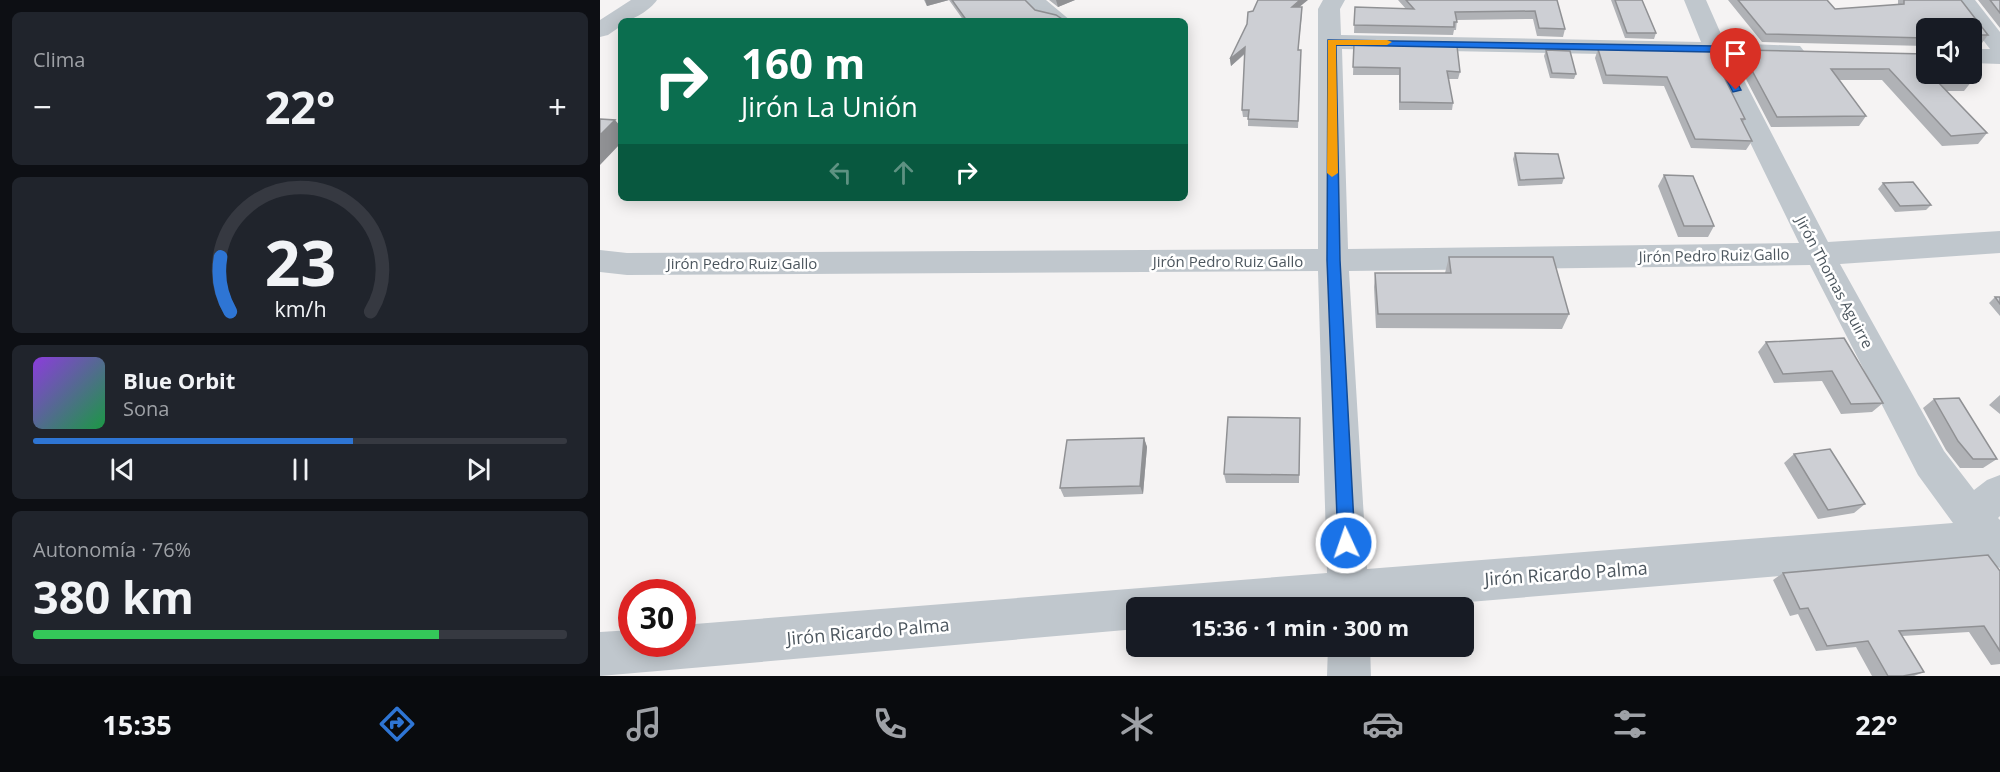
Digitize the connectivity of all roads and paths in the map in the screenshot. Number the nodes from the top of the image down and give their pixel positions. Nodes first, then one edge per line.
1 (646, 0) edge
2 (1034, 0) edge
3 (1334, 0) edge
4 (1695, 0) edge
5 (1963, 0) edge
6 (618, 18) edge
7 (618, 18) edge
8 (1055, 18) edge
9 (600, 30) edge
10 (1331, 42) junction
11 (2000, 47) edge
12 (1716, 49) junction
13 (1809, 51) edge
14 (1982, 56) edge
15 (2000, 57) edge
16 (2000, 242) edge
17 (1819, 254) junction
18 (1333, 260) junction
19 (600, 261) edge
20 (2000, 492) edge
21 (1987, 535) edge
22 (1349, 597) edge
23 (1369, 597) edge
24 (1126, 609) edge
25 (600, 654) edge
26 (1349, 657) edge
27 (1349, 676) edge

1 - 6 street
2 - 8 street
3 - 10 street
4 - 12 street, Jirón Thomas Aguirre
5 - 11 street
7 - 9 street
10 - 12 street
10 - 18 street
12 - 13 street
12 - 17 street, Jirón Thomas Aguirre
14 - 15 street
16 - 17 street, Jirón Pedro Ruiz Gallo
17 - 18 street, Jirón Pedro Ruiz Gallo
17 - 21 street, Jirón Thomas Aguirre
18 - 19 street, Jirón Pedro Ruiz Gallo
18 - 22 street
20 - 21 street
21 - 23 street, Jirón Ricardo Palma
24 - 25 street, Jirón Ricardo Palma
26 - 27 street

